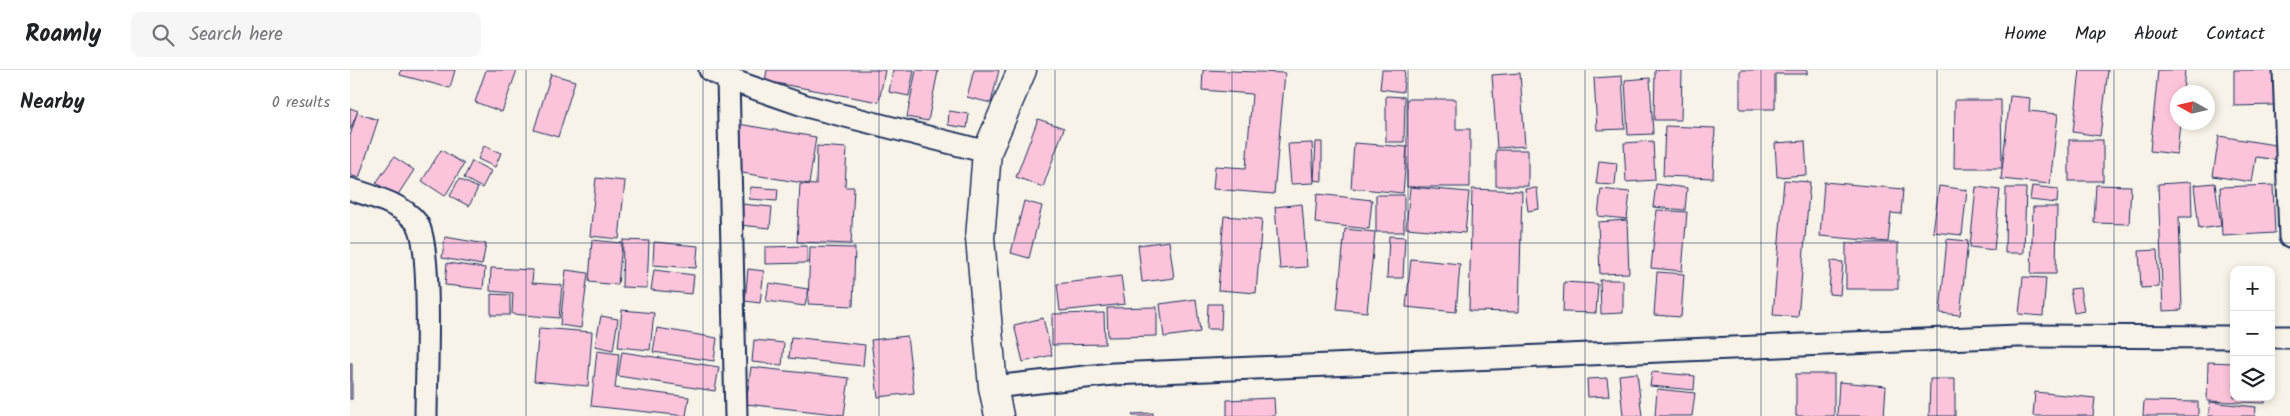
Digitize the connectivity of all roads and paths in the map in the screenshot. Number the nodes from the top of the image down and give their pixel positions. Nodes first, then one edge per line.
1 (1022, 70) edge
2 (2284, 70) edge
3 (719, 75) edge
4 (987, 152) junction
5 (350, 189) edge
6 (2290, 237) edge
7 (2230, 337) edge
8 (2275, 337) edge
9 (2290, 337) edge
10 (994, 386) junction
11 (426, 416) edge
12 (736, 416) edge
13 (999, 416) edge

1 - 4 street
2 - 6 street
3 - 4 street
3 - 12 street
4 - 10 street
5 - 11 street
7 - 10 street
8 - 9 street
10 - 13 street

